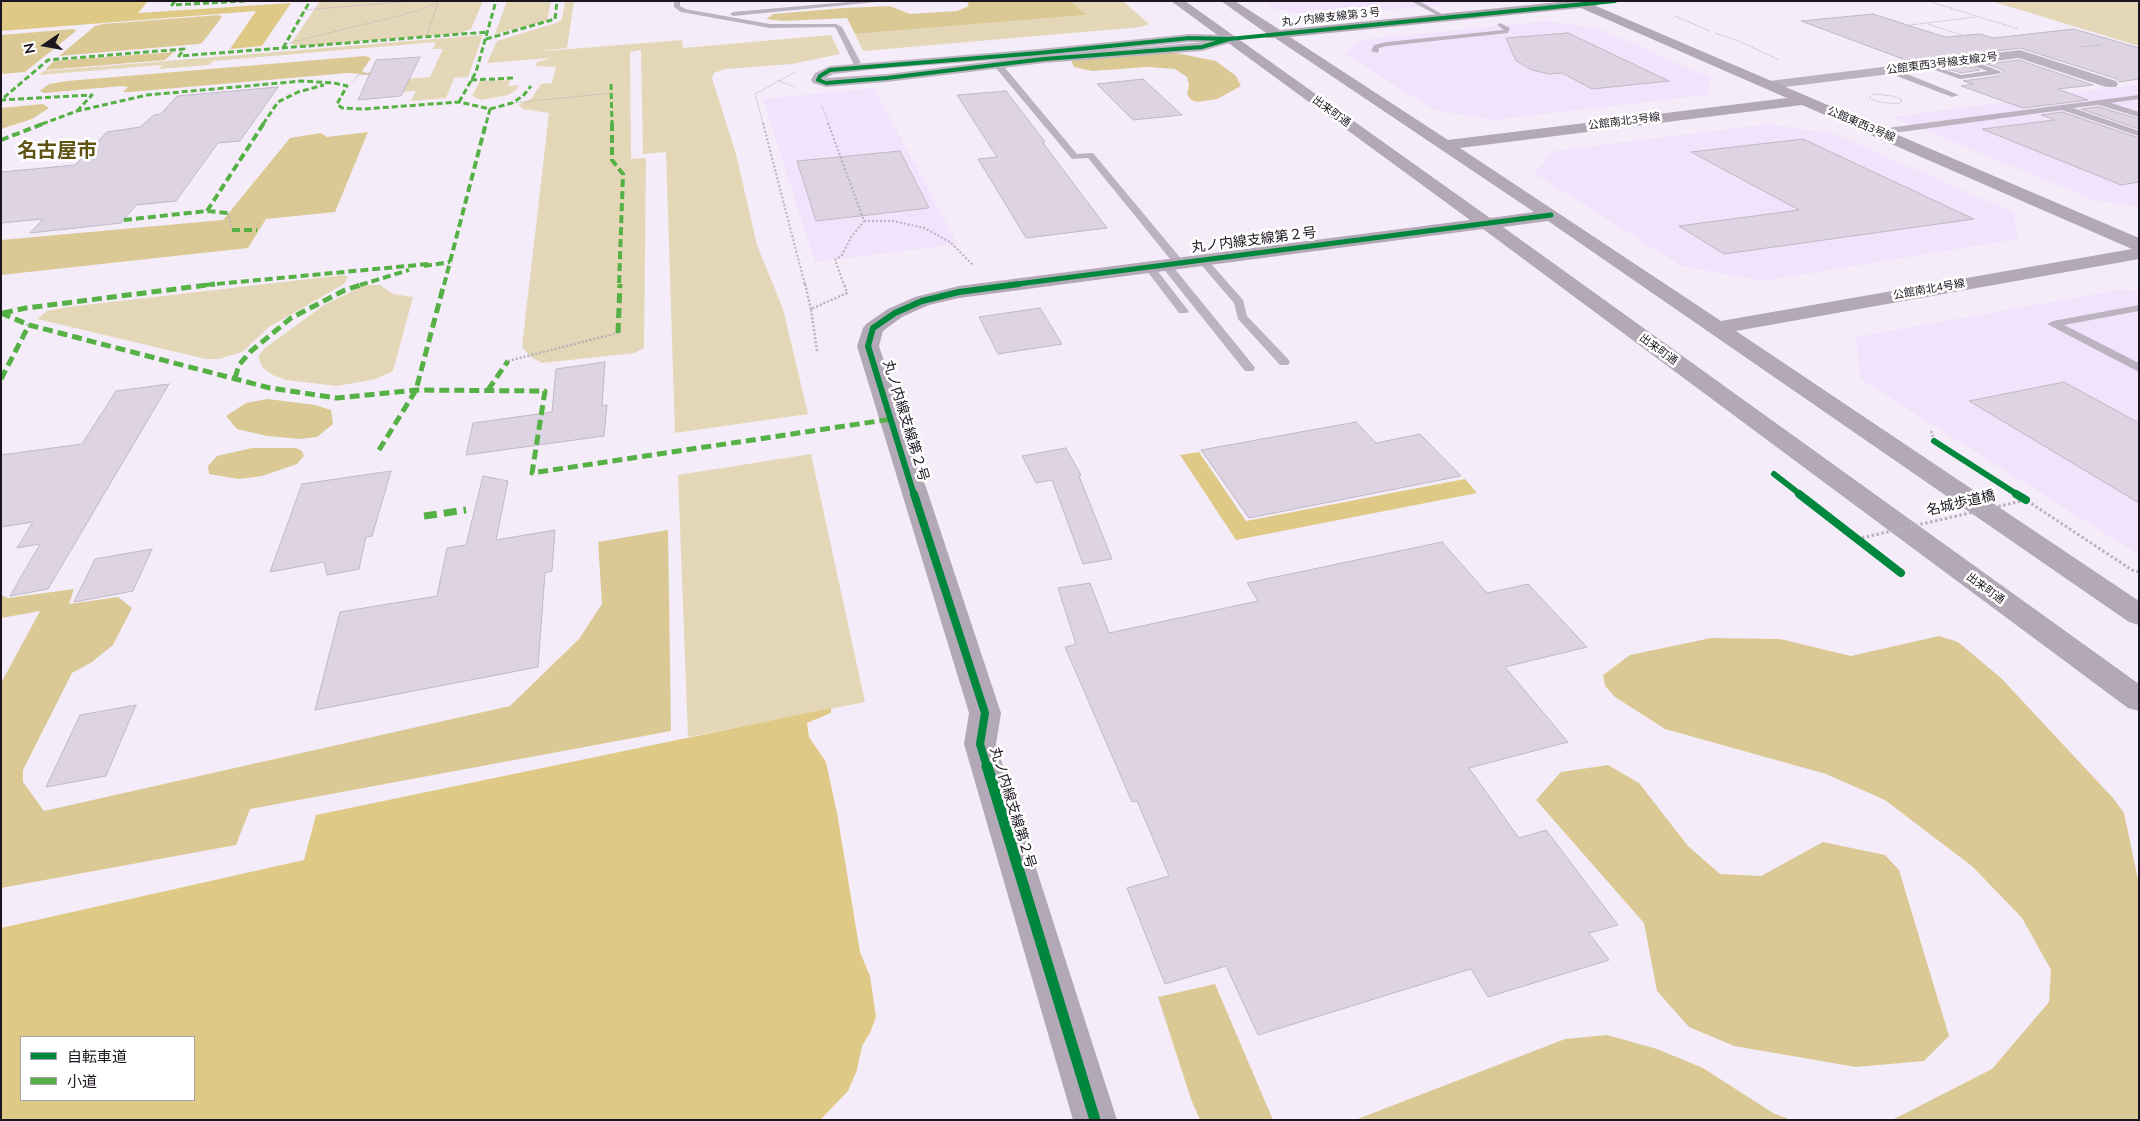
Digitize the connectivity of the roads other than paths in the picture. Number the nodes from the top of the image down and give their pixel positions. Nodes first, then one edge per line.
1 (677, 1) edge
2 (884, 1) edge
3 (1177, 1) edge
4 (1227, 1) edge
5 (1414, 1) edge
6 (1615, 1) edge
7 (1579, 3) edge
8 (712, 16) junction
9 (1446, 18) junction
10 (1500, 25) dead end
11 (1469, 29) dead end
12 (1276, 34) junction
13 (1480, 34) junction
14 (1229, 39) junction
15 (1375, 51) dead end
16 (1965, 61) junction
17 (857, 63) dead end
18 (878, 65) junction
19 (998, 65) junction
20 (1928, 66) junction
21 (1888, 70) junction
22 (887, 78) junction
23 (2111, 84) dead end
24 (1769, 85) junction
25 (1956, 95) dead end
26 (2139, 97) edge
27 (1805, 100) junction
28 (2100, 102) junction
29 (2062, 107) junction
30 (2139, 115) edge
31 (1879, 132) junction
32 (2139, 134) edge
33 (1444, 144) junction
34 (1551, 215) junction
35 (1486, 223) junction
36 (2139, 245) edge
37 (2139, 252) edge
38 (1174, 264) junction
39 (2139, 308) edge
40 (1183, 311) dead end
41 (1718, 328) junction
42 (1284, 362) dead end
43 (1249, 368) dead end
44 (2139, 368) edge
45 (2139, 614) edge
46 (2139, 700) edge
47 (1095, 1120) edge

1 - 8 lane
2 - 8 lane
3 - 14 street, 出来町通
4 - 12 street
5 - 9 lane
6 - 7 street, 丸ノ内線支線第３号
7 - 9 street, 丸ノ内線支線第３号
7 - 24 street, 公館東西3号線
8 - 17 lane
9 - 12 street, 丸ノ内線支線第３号
10 - 13 lane
11 - 13 lane
12 - 14 street, 丸ノ内線支線第３号
12 - 33 street
13 - 15 lane
14 - 18 street
14 - 19 street
14 - 35 street, 出来町通
16 - 20 street, 公館東西3号線支線2号
16 - 20 lane
16 - 23 street, 公館東西3号線支線2号
18 - 22 street
18 - 22 street
19 - 22 street
19 - 38 lane
20 - 21 street, 公館東西3号線支線2号
21 - 24 street, 公館東西3号線支線2号
21 - 25 lane
24 - 27 street, 公館東西3号線
26 - 28 lane
27 - 31 street, 公館東西3号線
27 - 33 street, 公館南北3号線
28 - 29 lane
28 - 30 lane
29 - 31 lane
29 - 32 lane
31 - 36 street, 公館東西3号線
33 - 34 street
34 - 35 street, 丸ノ内線支線第２号
34 - 41 street
35 - 38 street, 丸ノ内線支線第２号
35 - 46 street, 出来町通
37 - 41 street, 公館南北4号線
38 - 40 lane
38 - 42 lane
38 - 43 lane
38 - 47 street, 丸ノ内線支線第２号
39 - 44 lane
41 - 45 street

